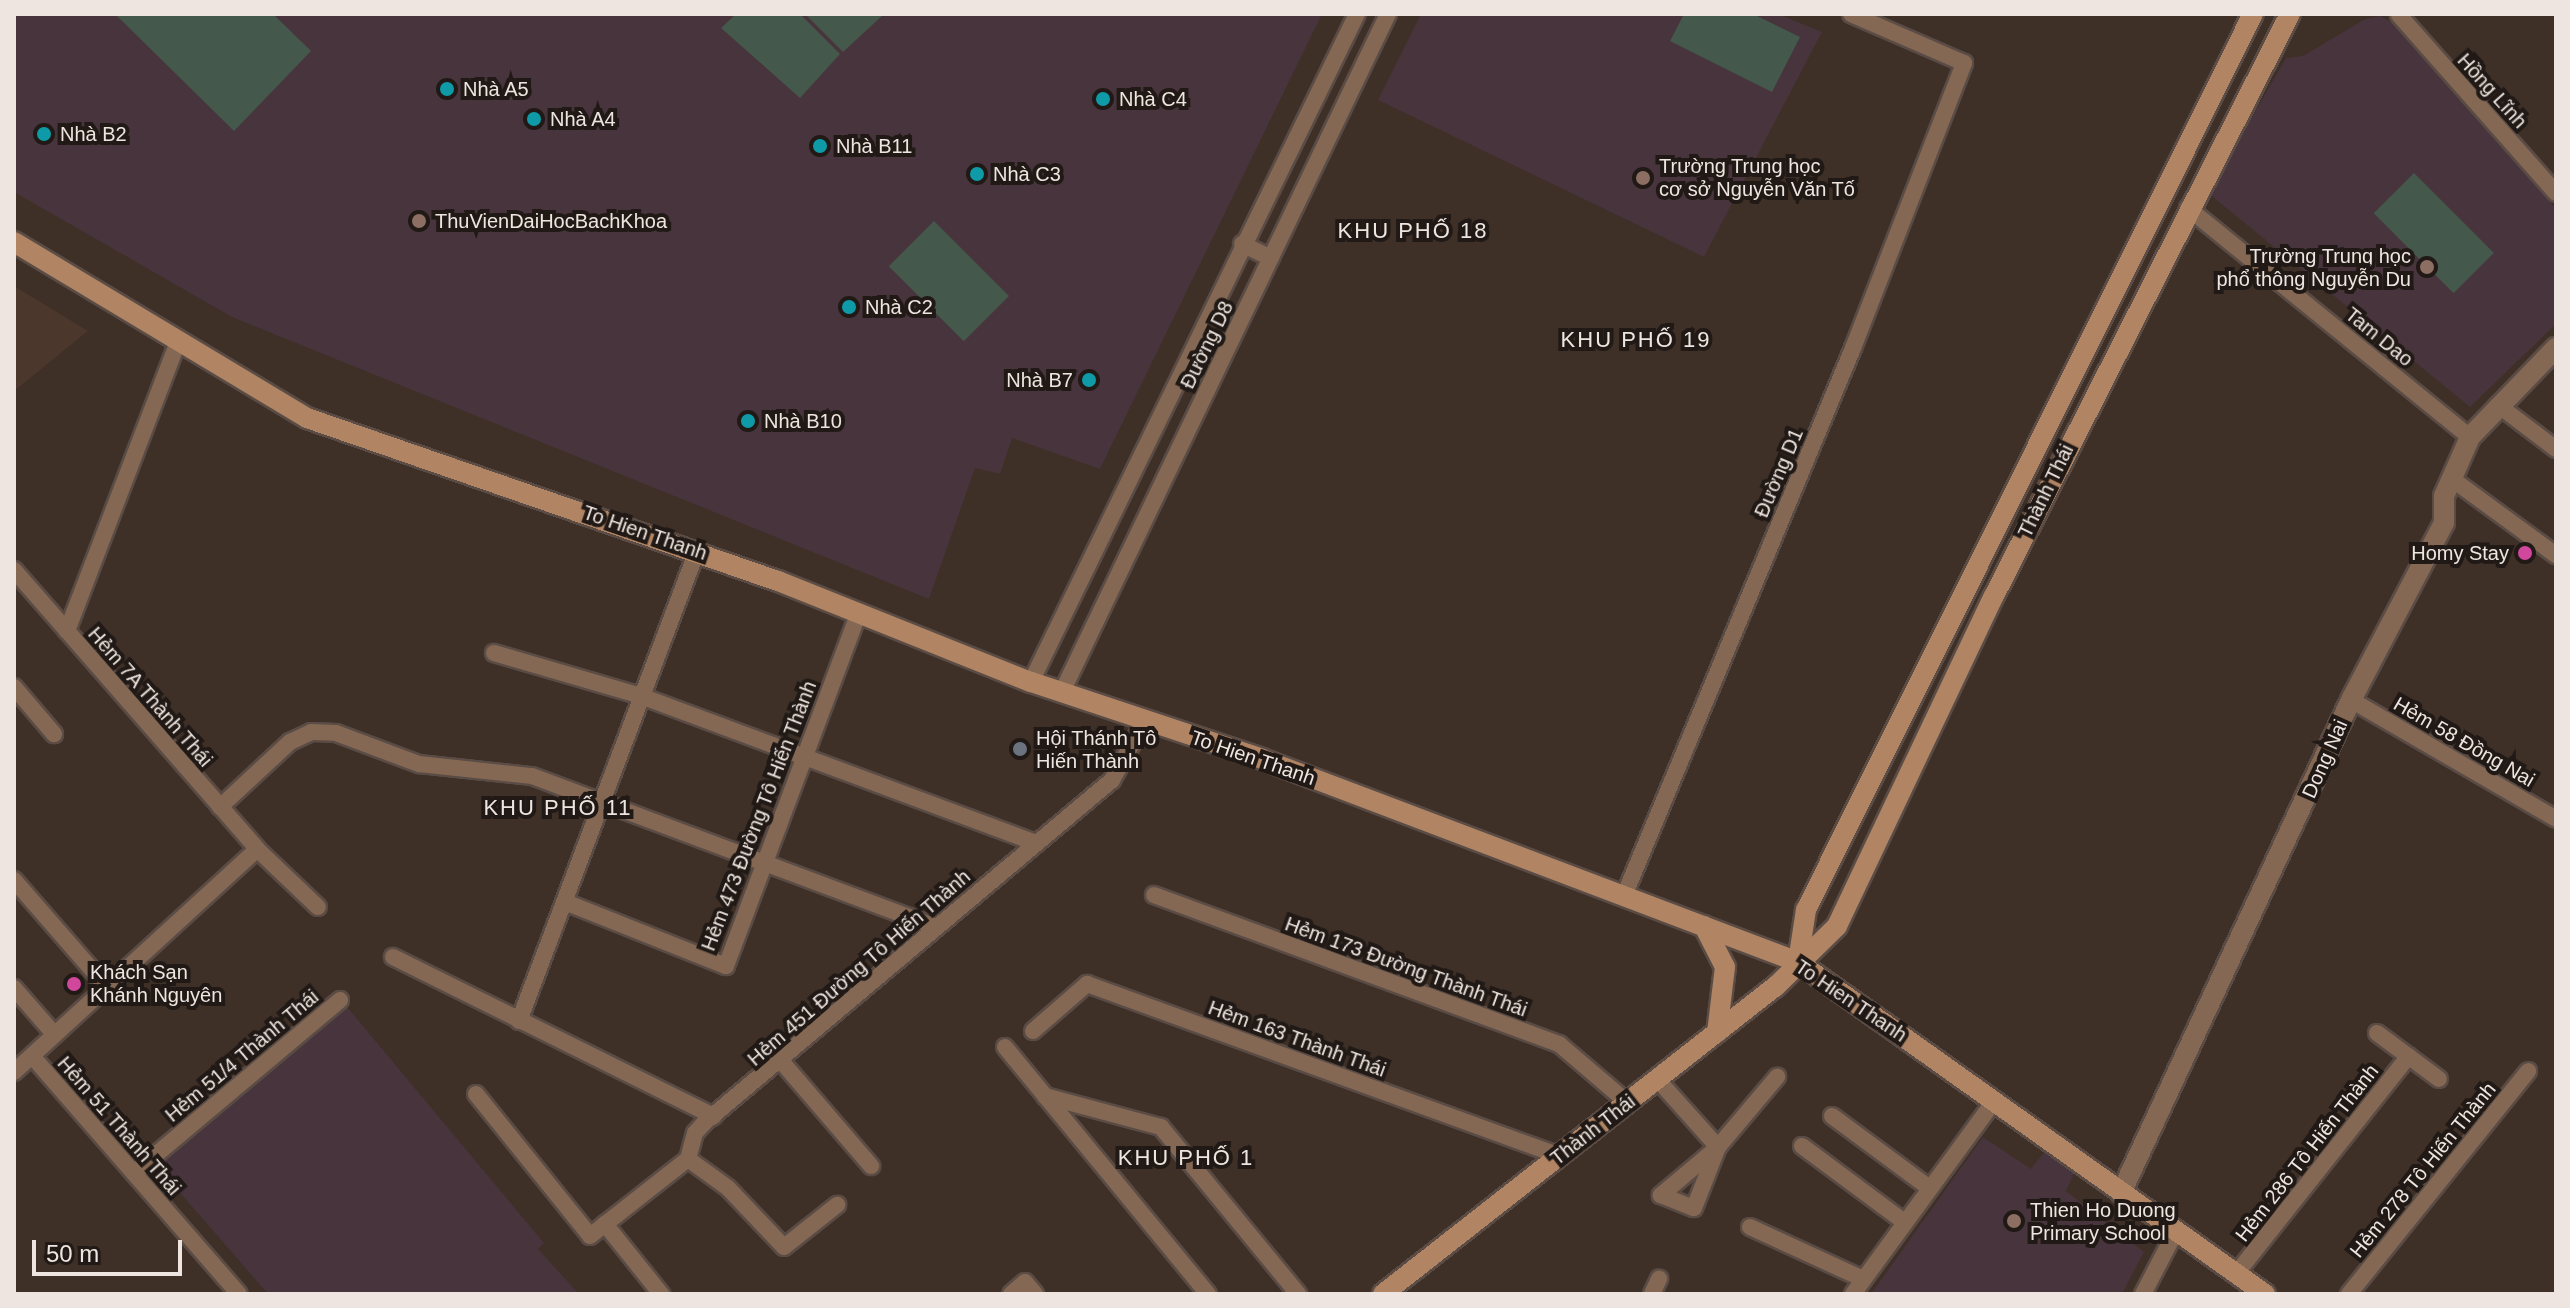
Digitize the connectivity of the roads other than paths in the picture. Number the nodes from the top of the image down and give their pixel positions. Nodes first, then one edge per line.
1 (1357, 14) edge
2 (1388, 14) edge
3 (1851, 14) edge
4 (2253, 14) edge
5 (2290, 14) edge
6 (2399, 15) edge
7 (2161, 192) junction
8 (2556, 193) edge
9 (2188, 208) junction
10 (14, 242) edge
11 (1242, 244) junction
12 (1271, 258) junction
13 (178, 342) junction
14 (2556, 348) edge
15 (2498, 405) junction
16 (2470, 437) junction
17 (2556, 449) edge
18 (2452, 479) junction
19 (697, 551) junction
20 (2556, 555) edge
21 (14, 570) edge
22 (1967, 583) junction
23 (1994, 596) junction
24 (859, 613) junction
25 (67, 631) junction
26 (494, 653) dead end
27 (1031, 682) junction
28 (14, 687) edge
29 (1062, 692) junction
30 (641, 696) junction
31 (2351, 700) junction
32 (1145, 721) junction
33 (54, 734) dead end
34 (803, 754) junction
35 (602, 802) junction
36 (220, 807) junction
37 (2556, 819) edge
38 (1037, 843) junction
39 (257, 849) junction
40 (764, 863) junction
41 (14, 880) edge
42 (1154, 895) dead end
43 (1624, 896) junction
44 (565, 902) junction
45 (318, 907) dead end
46 (1704, 926) junction
47 (936, 927) junction
48 (393, 957) dead end
49 (1798, 962) junction
50 (107, 987) junction
51 (14, 988) edge
52 (340, 1000) dead end
53 (519, 1021) junction
54 (1033, 1031) dead end
55 (1717, 1033) junction
56 (2377, 1033) dead end
57 (55, 1035) junction
58 (1005, 1047) dead end
59 (32, 1056) junction
60 (2409, 1056) junction
61 (782, 1062) junction
62 (2528, 1071) dead end
63 (14, 1072) edge
64 (1777, 1077) dead end
65 (2439, 1079) dead end
66 (1658, 1080) junction
67 (476, 1094) dead end
68 (1045, 1096) junction
69 (1994, 1101) junction
70 (1628, 1103) junction
71 (714, 1116) junction
72 (1832, 1116) dead end
73 (1802, 1146) dead end
74 (1560, 1156) junction
75 (688, 1159) junction
76 (871, 1166) dead end
77 (134, 1173) junction
78 (1928, 1187) junction
79 (2121, 1193) junction
80 (837, 1205) dead end
81 (1903, 1221) junction
82 (605, 1224) junction
83 (1750, 1227) dead end
84 (2176, 1231) junction
85 (2236, 1274) junction
86 (1861, 1278) junction
87 (239, 1294) edge
88 (661, 1294) edge
89 (1011, 1294) edge
90 (1035, 1294) edge
91 (1208, 1294) edge
92 (1298, 1294) edge
93 (1383, 1294) edge
94 (1853, 1294) edge
95 (2143, 1294) edge
96 (2265, 1294) edge
97 (2349, 1294) edge

1 - 11 street, Đường D8
2 - 12 street, Đường D8
3 - 43 street, Đường D1
4 - 7 main road, Thành Thái
5 - 9 main road, Thành Thái
6 - 8 street, Hồng Lĩnh
7 - 9 main road
7 - 22 main road, Thành Thái
9 - 16 street, Tam Dao
9 - 23 main road, Thành Thái
10 - 13 main road, To Hien Thanh
11 - 12 street
11 - 27 street, Đường D8
12 - 29 street, Đường D8
13 - 19 main road, To Hien Thanh
13 - 25 street
14 - 15 street, Dong Nai
15 - 16 street, Dong Nai
15 - 17 street
16 - 18 street, Dong Nai
18 - 20 street
18 - 31 street, Dong Nai
19 - 24 main road, To Hien Thanh
19 - 30 street
21 - 25 street, Hẻm 7A Thành Thái
22 - 23 main road
22 - 49 main road, Thành Thái
23 - 49 main road, Thành Thái
24 - 27 main road, To Hien Thanh
24 - 34 street, Hẻm 473 Đường Tô Hiến Thành
25 - 36 street, Hẻm 7A Thành Thái
26 - 30 street
27 - 29 main road, To Hien Thanh
28 - 33 street
29 - 32 main road, To Hien Thanh
30 - 34 street
30 - 35 street
31 - 37 street, Hẻm 58 Đồng Nai
31 - 79 street, Dong Nai
32 - 38 street, Hẻm 451 Đường Tô Hiến Thành
32 - 43 main road, To Hien Thanh
34 - 38 street
34 - 40 street, Hẻm 473 Đường Tô Hiến Thành
35 - 36 street
35 - 40 street
35 - 44 street
36 - 39 street, Hẻm 7A Thành Thái
38 - 47 street, Hẻm 451 Đường Tô Hiến Thành
39 - 45 street, Hẻm 7A Thành Thái
39 - 50 street
40 - 44 street, Hẻm 473 Đường Tô Hiến Thành
40 - 47 street
41 - 50 street
42 - 70 street, Hẻm 173 Đường Thành Thái
43 - 46 main road, To Hien Thanh
44 - 53 street
46 - 49 main road, To Hien Thanh
46 - 55 main road
47 - 61 street, Hẻm 451 Đường Tô Hiến Thành
48 - 53 street
49 - 55 main road, Thành Thái
49 - 69 main road, To Hien Thanh
50 - 57 street
51 - 57 street
52 - 77 street, Hẻm 51/4 Thành Thái
53 - 71 street
54 - 74 street, Hẻm 163 Thành Thái
55 - 66 main road, Thành Thái
56 - 60 street, Hẻm 286 Tô Hiến Thành
57 - 59 street
58 - 68 street
59 - 63 street
59 - 77 street, Hẻm 51 Thành Thái
60 - 65 street, Hẻm 286 Tô Hiến Thành
60 - 85 street, Hẻm 286 Tô Hiến Thành
61 - 71 street, Hẻm 451 Đường Tô Hiến Thành
61 - 76 street
62 - 97 street, Hẻm 278 Tô Hiến Thành
64 - 66 street
66 - 70 main road, Thành Thái
67 - 82 street, Hẻm 451 Đường Tô Hiến Thành
68 - 91 street
68 - 92 street
69 - 78 street
69 - 79 main road, To Hien Thanh
70 - 74 main road, Thành Thái
71 - 75 street, Hẻm 451 Đường Tô Hiến Thành
72 - 78 street
73 - 81 street
74 - 93 main road, Thành Thái
75 - 80 street
75 - 82 street, Hẻm 451 Đường Tô Hiến Thành
77 - 87 street, Hẻm 51 Thành Thái
78 - 81 street
79 - 84 main road, To Hien Thanh
81 - 86 street
82 - 88 street
83 - 86 street
84 - 85 main road, To Hien Thanh
84 - 95 street
85 - 96 main road, To Hien Thanh
86 - 94 street
89 - 90 street

